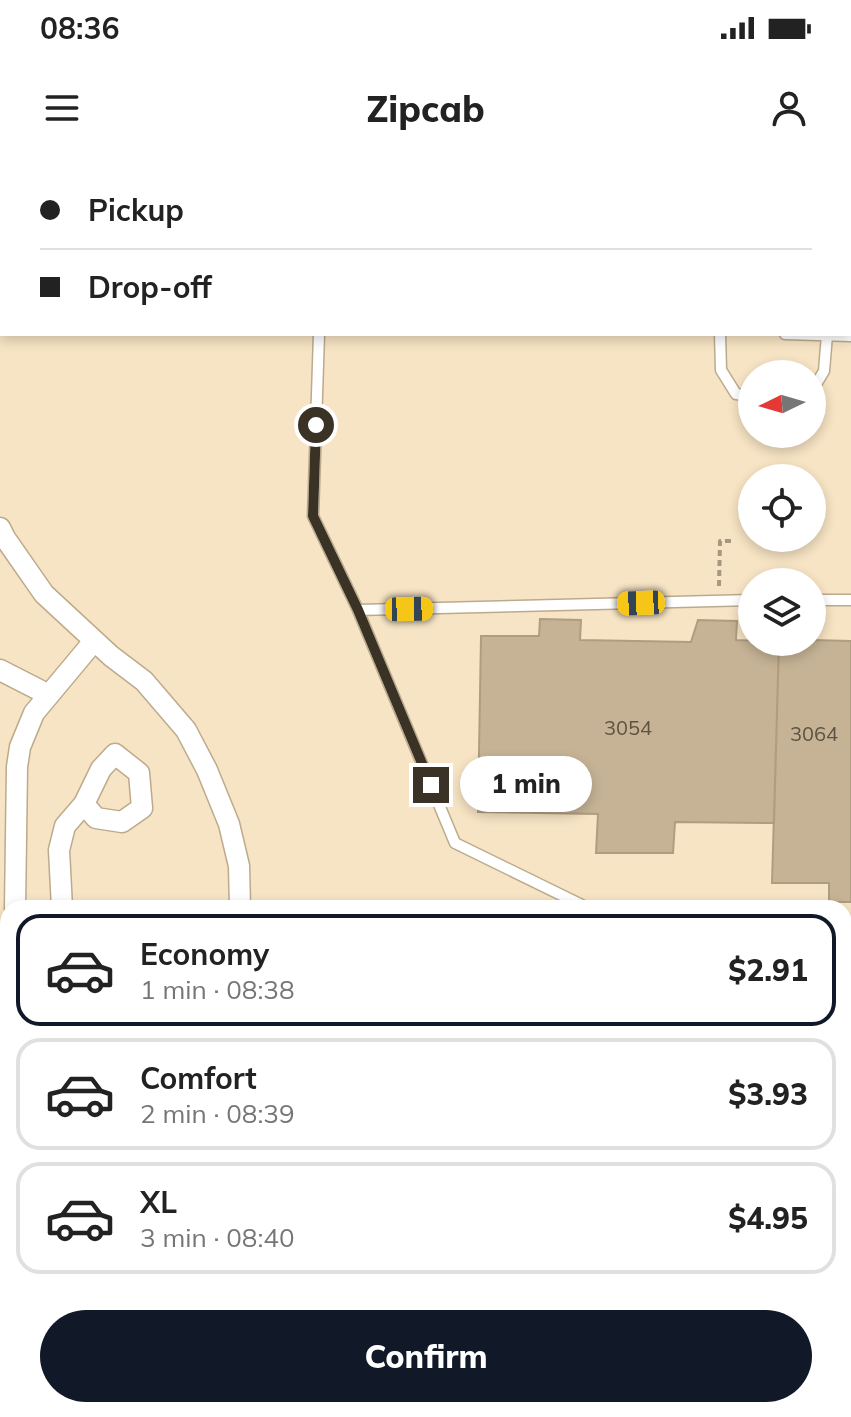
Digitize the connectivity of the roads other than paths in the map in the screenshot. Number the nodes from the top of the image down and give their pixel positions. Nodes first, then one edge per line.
1 (319, 336) edge
2 (720, 336) edge
3 (827, 336) edge
4 (825, 360) edge
5 (738, 394) edge
6 (0, 528) edge
7 (738, 600) edge
8 (826, 600) edge
9 (851, 600) edge
10 (358, 610) junction
11 (94, 641) junction
12 (0, 670) edge
13 (49, 695) junction
14 (9, 766) edge
15 (84, 804) dead end
16 (15, 900) edge
17 (62, 900) edge
18 (240, 900) edge
19 (572, 900) edge

1 - 10 lane
2 - 5 lane
3 - 4 lane
6 - 11 street
7 - 10 lane
8 - 9 lane
10 - 19 lane
11 - 13 street
11 - 18 street
12 - 13 street
13 - 14 street
14 - 16 street
15 - 17 street

